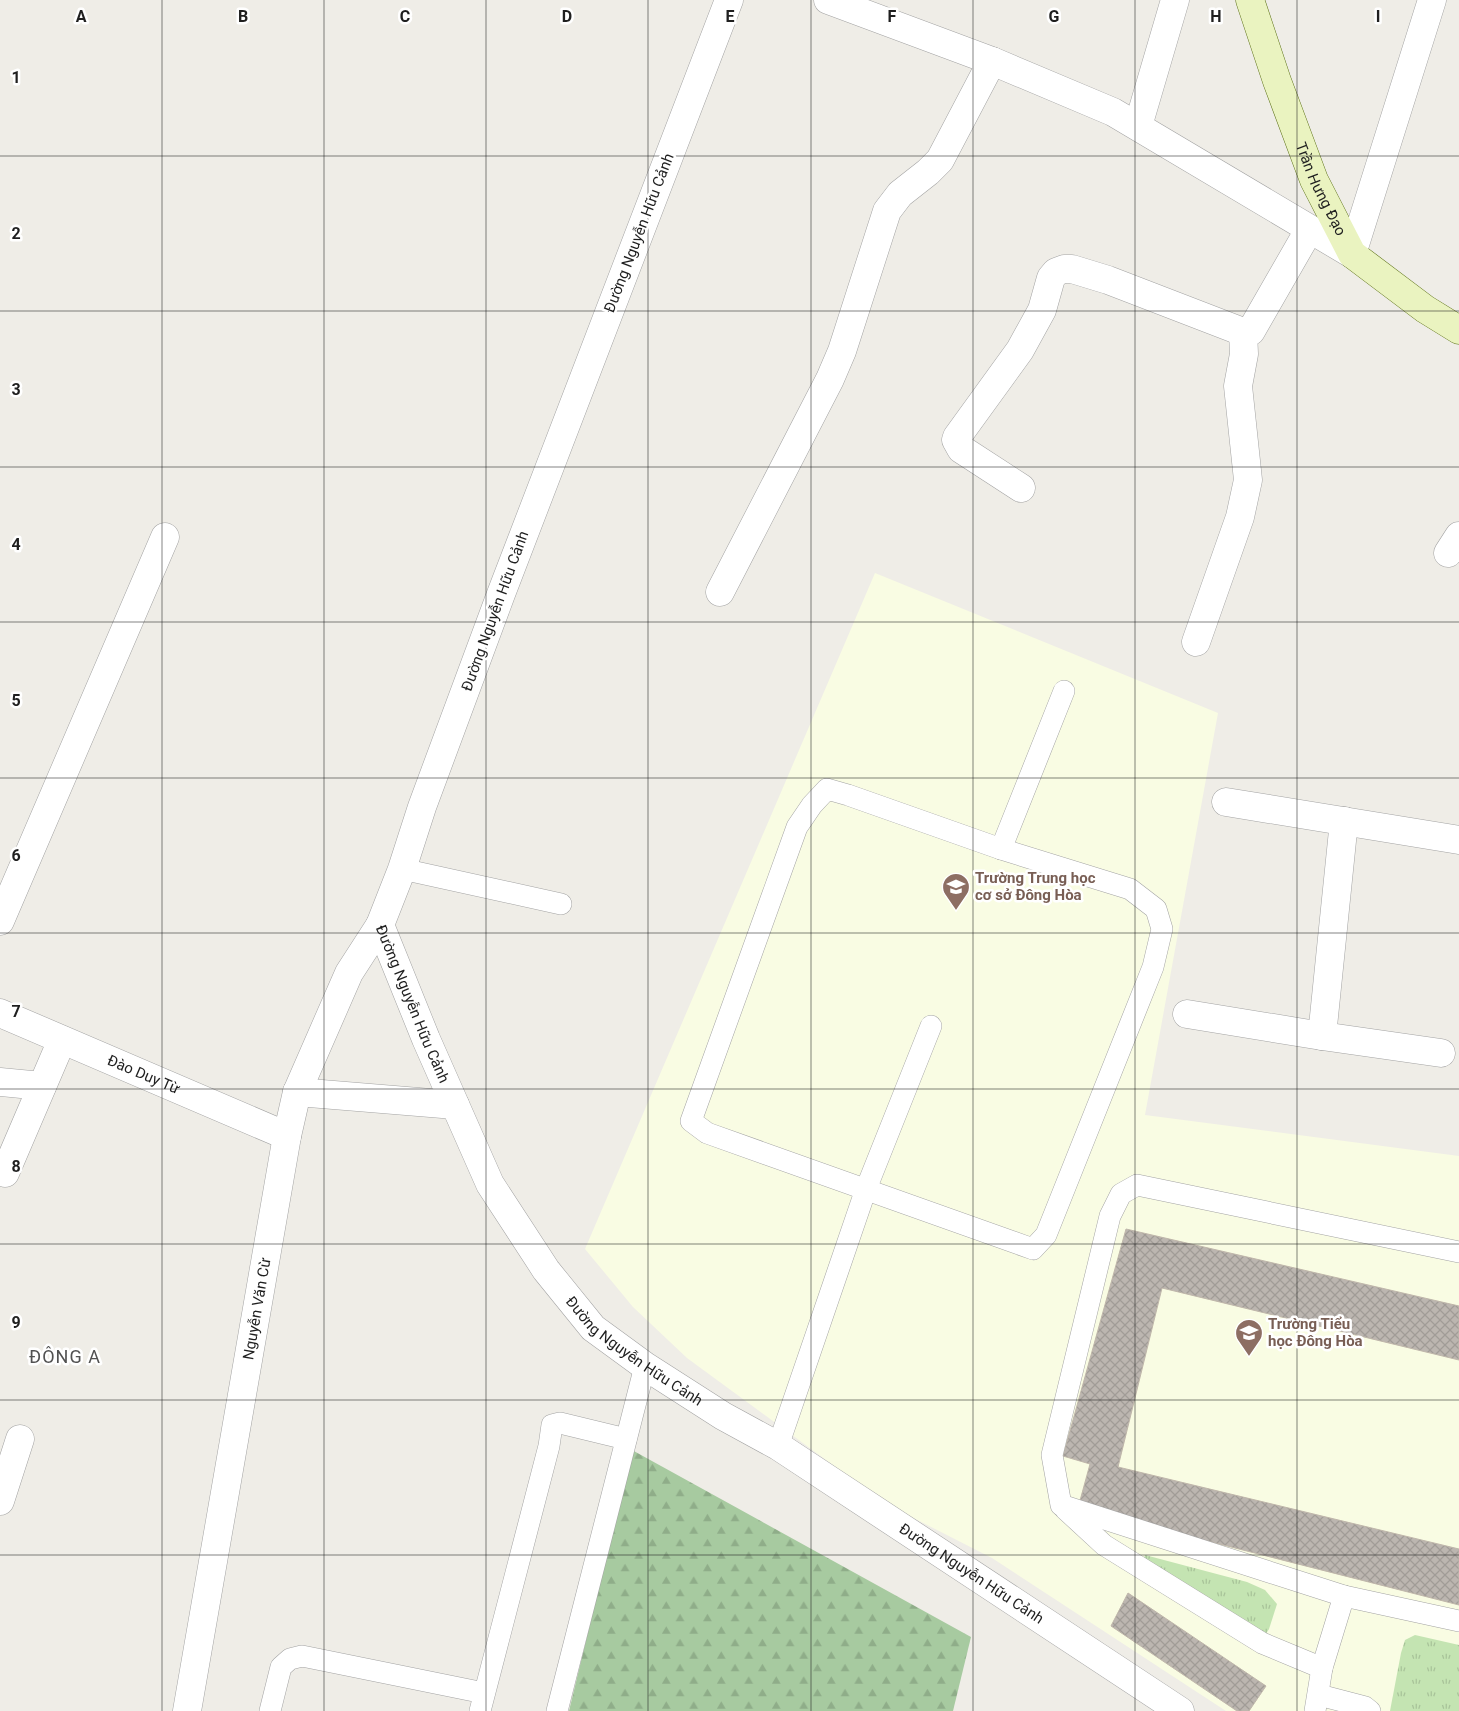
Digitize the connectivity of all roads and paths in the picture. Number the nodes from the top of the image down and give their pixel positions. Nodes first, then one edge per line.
1 (729, 0) edge
2 (828, 0) edge
3 (1175, 0) edge
4 (1250, 0) edge
5 (1432, 0) edge
6 (992, 60) junction
7 (1138, 126) junction
8 (1309, 230) junction
9 (1352, 254) junction
10 (1459, 330) edge
11 (1243, 332) junction
12 (1021, 488) dead end
13 (165, 537) dead end
14 (720, 592) dead end
15 (1196, 642) dead end
16 (1064, 692) dead end
17 (1226, 802) dead end
18 (1344, 821) junction
19 (1459, 840) edge
20 (1002, 849) junction
21 (402, 869) junction
22 (561, 904) dead end
23 (0, 921) edge
24 (380, 925) junction
25 (0, 1013) edge
26 (1187, 1014) dead end
27 (931, 1026) dead end
28 (1322, 1036) junction
29 (62, 1040) junction
30 (1441, 1053) dead end
31 (0, 1082) edge
32 (42, 1086) junction
33 (297, 1092) junction
34 (455, 1105) junction
35 (287, 1136) junction
36 (5, 1174) dead end
37 (866, 1188) junction
38 (1459, 1252) edge
39 (645, 1366) junction
40 (20, 1439) dead end
41 (626, 1439) junction
42 (778, 1446) junction
43 (0, 1501) edge
44 (1061, 1505) junction
45 (1344, 1596) junction
46 (1459, 1621) edge
47 (1322, 1668) junction
48 (482, 1702) edge
49 (1317, 1703) edge
50 (187, 1711) edge
51 (270, 1711) edge
52 (557, 1711) edge
53 (1180, 1711) edge
54 (1370, 1711) edge

1 - 21 street, Đường Nguyễn Hữu Cảnh
2 - 6 street
3 - 7 street
4 - 9 main road, Trần Hưng Đạo
5 - 9 street
6 - 7 street
6 - 14 street
7 - 8 street
8 - 9 street
8 - 11 street
9 - 10 main road, Trần Hưng Đạo
11 - 12 street
11 - 15 street
13 - 23 street
16 - 20 lane
17 - 18 street
18 - 19 street
18 - 28 street
20 - 37 lane
20 - 37 lane
21 - 22 lane
21 - 24 street, Đường Nguyễn Hữu Cảnh
24 - 33 street, Nguyễn Văn Cừ
24 - 34 street, Đường Nguyễn Hữu Cảnh
25 - 29 street, Đào Duy Từ
26 - 28 street
27 - 37 lane
28 - 30 street
29 - 32 street
29 - 35 street, Đào Duy Từ
31 - 32 street
32 - 36 street
33 - 34 street
33 - 35 street, Nguyễn Văn Cừ
34 - 39 street, Đường Nguyễn Hữu Cảnh
35 - 50 street, Nguyễn Văn Cừ
37 - 42 lane
38 - 44 lane
39 - 41 lane
39 - 42 street, Đường Nguyễn Hữu Cảnh
40 - 43 street
41 - 48 lane
41 - 52 lane
42 - 53 street, Đường Nguyễn Hữu Cảnh
44 - 45 lane
44 - 47 lane
45 - 46 lane
45 - 47 lane
47 - 49 lane
48 - 51 lane
49 - 54 lane

